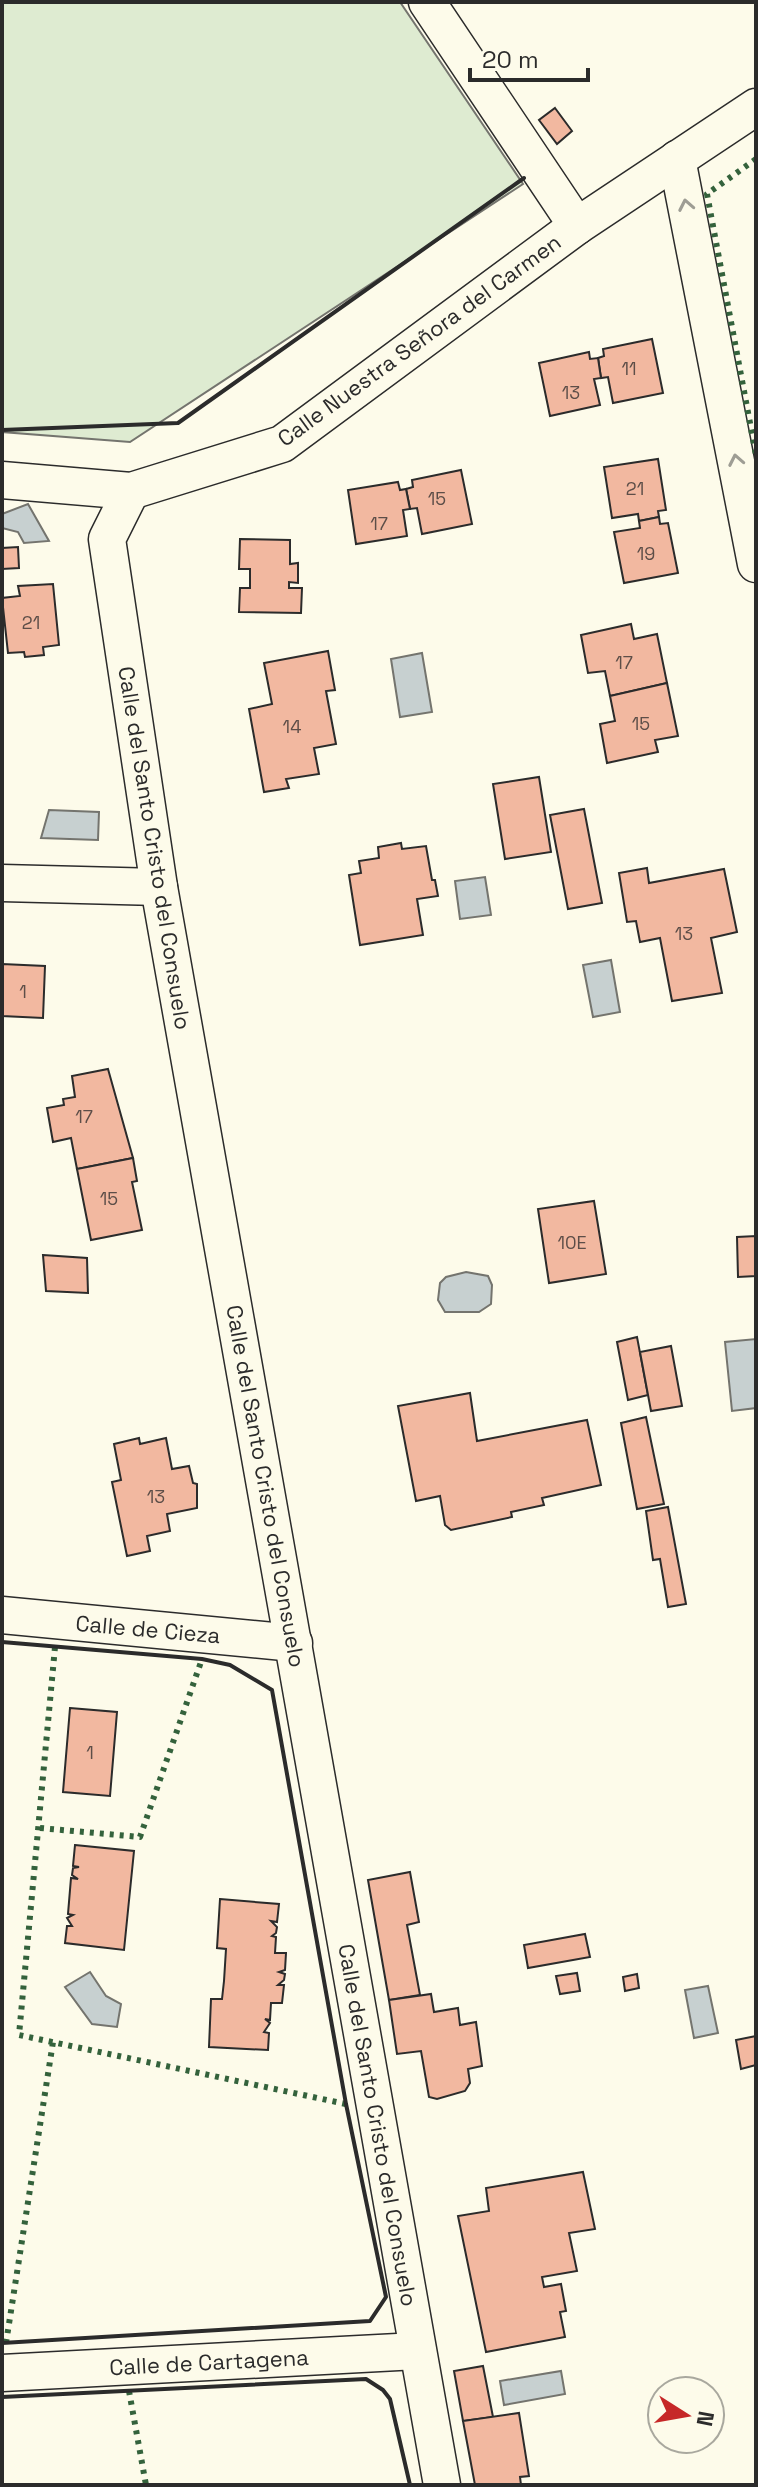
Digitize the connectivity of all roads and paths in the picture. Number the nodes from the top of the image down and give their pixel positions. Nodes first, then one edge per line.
1 (427, 2) edge
2 (756, 107) edge
3 (677, 159) junction
4 (577, 226) junction
5 (2, 480) edge
6 (131, 491) junction
7 (756, 564) edge
8 (2, 883) edge
9 (159, 887) junction
10 (2, 1615) edge
11 (294, 1643) junction
12 (417, 2351) junction
13 (2, 2373) edge
14 (442, 2485) edge

1 - 4 street
2 - 3 street, Calle Nuestra Señora del Carmen
3 - 4 street, Calle Nuestra Señora del Carmen
7 -> 3 street
4 - 6 street, Calle Nuestra Señora del Carmen
5 - 6 street, Calle Nuestra Señora del Carmen
6 - 9 street, Calle del Santo Cristo del Consuelo
8 - 9 street
9 - 11 street, Calle del Santo Cristo del Consuelo
10 - 11 street, Calle de Cieza
11 - 12 street, Calle del Santo Cristo del Consuelo
12 - 13 street, Calle de Cartagena
12 - 14 street, Calle del Santo Cristo del Consuelo

